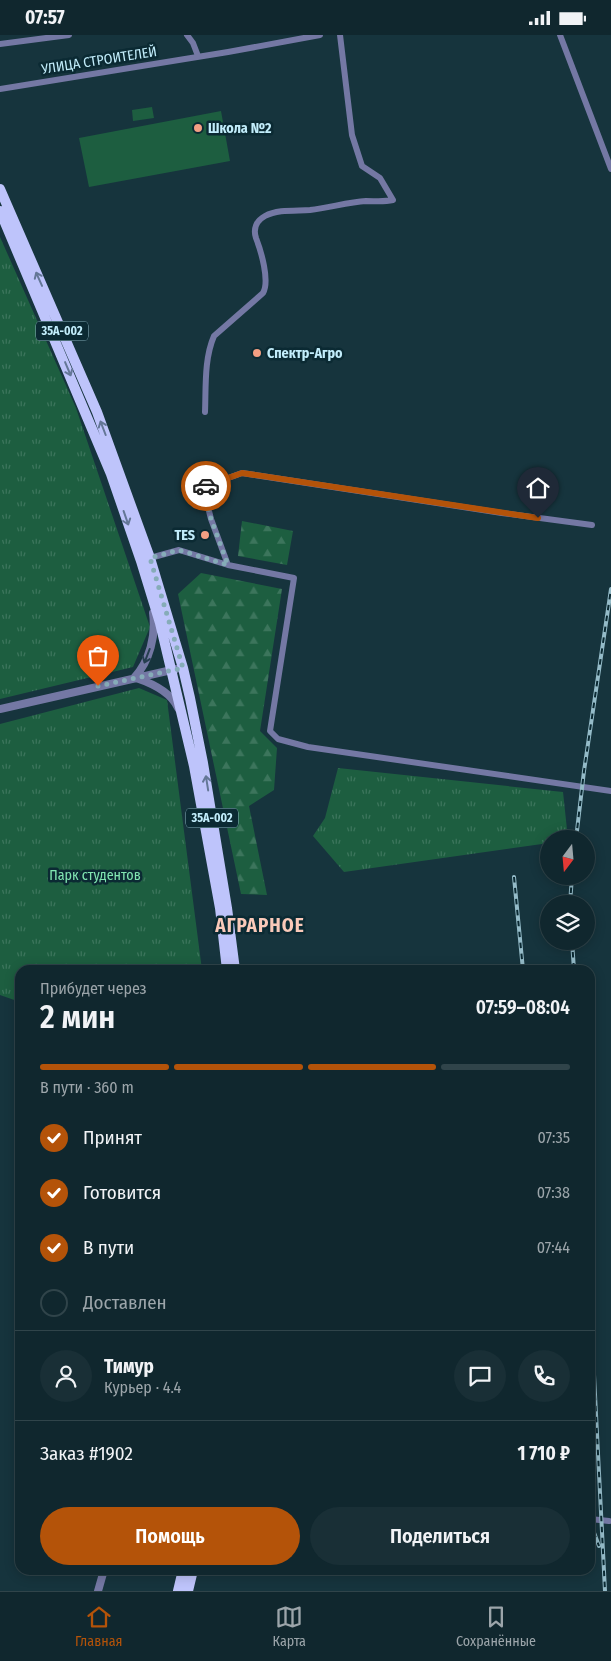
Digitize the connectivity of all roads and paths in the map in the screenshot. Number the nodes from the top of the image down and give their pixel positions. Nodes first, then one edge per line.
1 (69, 35) edge
2 (188, 35) edge
3 (320, 35) edge
4 (340, 35) edge
5 (560, 35) edge
6 (0, 44) edge
7 (198, 56) junction
8 (0, 89) edge
9 (611, 169) edge
10 (0, 189) edge
11 (0, 211) edge
12 (205, 412) dead end
13 (592, 525) dead end
14 (150, 558) junction
15 (228, 565) junction
16 (152, 597) junction
17 (183, 668) junction
18 (172, 670) junction
19 (134, 678) junction
20 (0, 709) edge
21 (185, 724) junction
22 (611, 791) edge
23 (226, 965) edge
24 (234, 965) edge
25 (595, 1520) edge
26 (609, 1521) dead end
27 (103, 1575) edge
28 (180, 1575) edge
29 (192, 1575) edge
30 (98, 1591) edge
31 (178, 1591) edge
32 (188, 1591) edge

1 - 6 street
2 - 7 street
3 - 7 street, УЛИЦА СТРОИТЕЛЕЙ
4 - 12 street
5 - 9 street
7 - 8 street, УЛИЦА СТРОИТЕЛЕЙ
14 -> 10 main road, 35А-002
11 -> 16 main road, 35А-002
13 - 15 street
14 - 15 street
14 - 17 main road, 35А-002
15 - 22 street
16 - 18 main road, 35А-002
16 -> 19 street
17 - 18 street
24 -> 17 main road, 35А-002
18 - 19 street
18 - 21 main road, 35А-002
19 - 20 street
19 - 21 street
21 - 23 main road, 35А-002
25 - 26 street
27 - 30 street
28 - 31 main road
29 - 32 main road

